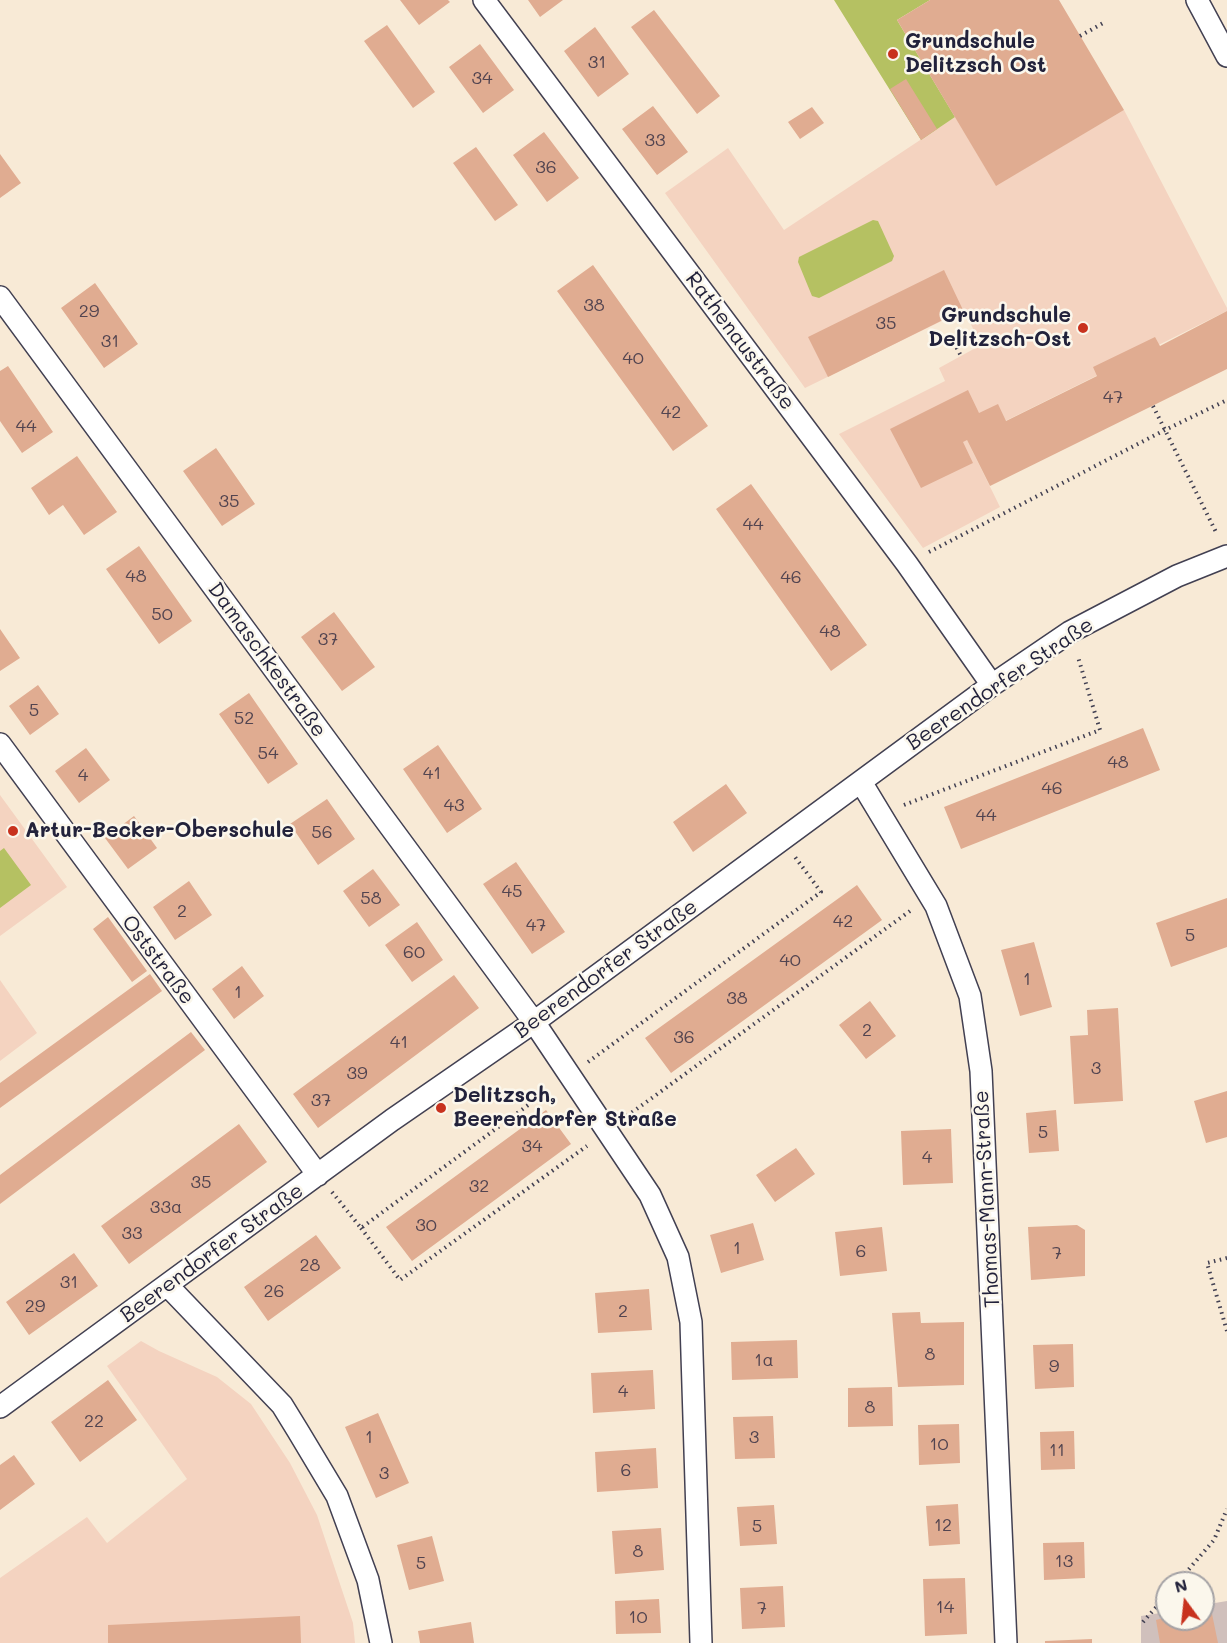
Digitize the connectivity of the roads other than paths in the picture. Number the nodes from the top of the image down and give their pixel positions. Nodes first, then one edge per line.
1 (484, 0) edge
2 (1197, 0) edge
3 (1227, 56) edge
4 (0, 297) edge
5 (7, 321) edge
6 (1227, 557) edge
7 (992, 685) junction
8 (0, 744) edge
9 (861, 782) junction
10 (534, 1022) junction
11 (318, 1175) junction
12 (167, 1285) junction
13 (0, 1407) edge
14 (381, 1643) edge
15 (701, 1643) edge
16 (1006, 1643) edge

1 - 7 street, Rathenaustraße
2 - 3 street
4 - 5 street, Damaschkestraße
5 - 10 street, Damaschkestraße
6 - 7 street, Beerendorfer Straße
7 - 9 street, Beerendorfer Straße
8 - 11 street, Oststraße
9 - 10 street, Beerendorfer Straße
9 - 16 street, Thomas-Mann-Straße
10 - 11 street, Beerendorfer Straße
10 - 15 street, Damaschkestraße
11 - 12 street, Beerendorfer Straße
12 - 13 street, Beerendorfer Straße
12 - 14 street

